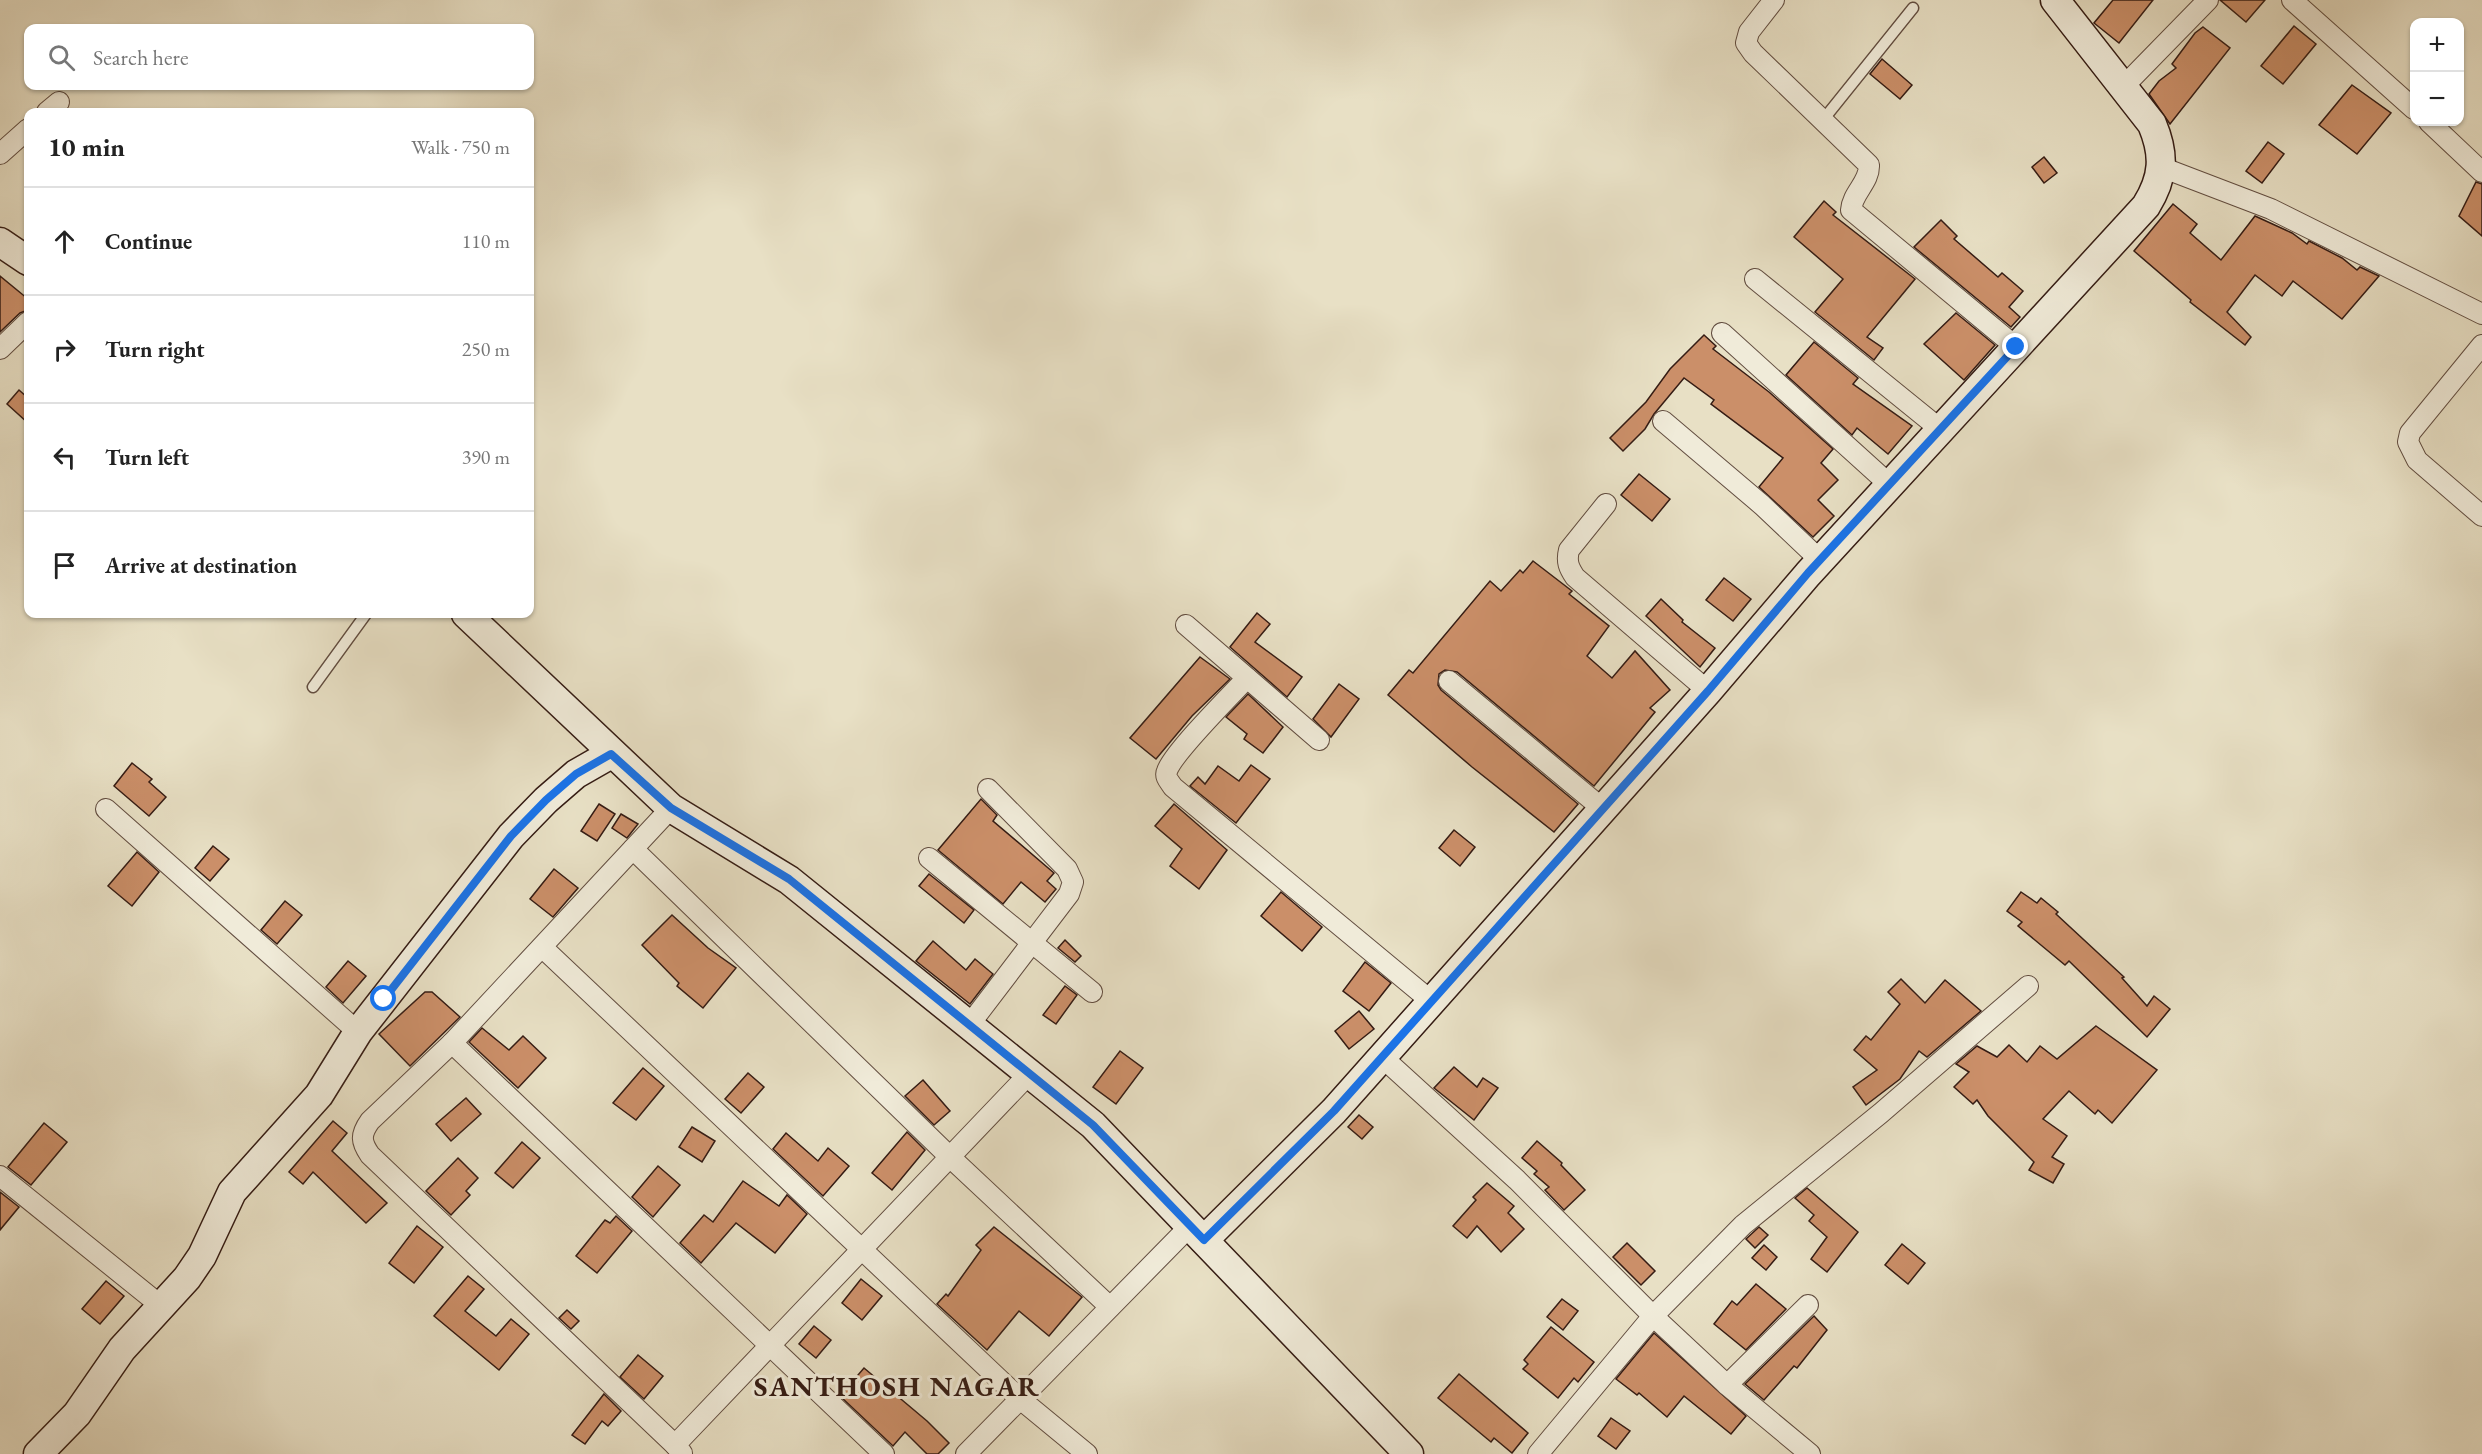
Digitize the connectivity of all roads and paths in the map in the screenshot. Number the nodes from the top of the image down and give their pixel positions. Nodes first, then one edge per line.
1 (1774, 0) edge
2 (2055, 0) edge
3 (2208, 0) edge
4 (2292, 0) edge
5 (1913, 9) dead end
6 (2123, 87) junction
7 (2410, 105) edge
8 (1823, 120) junction
9 (2433, 126) edge
10 (24, 133) edge
11 (0, 154) edge
12 (2161, 167) junction
13 (2482, 172) edge
14 (0, 242) edge
15 (24, 256) edge
16 (1755, 279) dead end
17 (2482, 315) edge
18 (24, 325) edge
19 (1722, 333) dead end
20 (3, 341) edge
21 (2482, 345) edge
22 (2016, 347) junction
23 (1663, 421) dead end
24 (1940, 429) junction
25 (1890, 485) junction
26 (1606, 504) dead end
27 (2482, 516) edge
28 (1820, 560) junction
29 (363, 618) edge
30 (470, 618) edge
31 (1186, 625) dead end
32 (1247, 678) junction
33 (1449, 681) dead end
34 (313, 687) dead end
35 (1708, 691) junction
36 (1319, 740) dead end
37 (611, 754) junction
38 (988, 789) dead end
39 (106, 809) dead end
40 (1603, 809) junction
41 (668, 812) junction
42 (639, 843) junction
43 (929, 858) dead end
44 (1032, 943) junction
45 (543, 948) junction
46 (2028, 986) dead end
47 (1092, 992) dead end
48 (1431, 1001) junction
49 (970, 1024) junction
50 (358, 1032) junction
51 (452, 1042) junction
52 (1382, 1057) junction
53 (1030, 1073) junction
54 (951, 1158) junction
55 (0, 1176) edge
56 (1197, 1233) junction
57 (862, 1248) junction
58 (160, 1305) junction
59 (1808, 1305) dead end
60 (1110, 1307) junction
61 (1653, 1316) junction
62 (769, 1346) junction
63 (1727, 1385) junction
64 (1019, 1398) junction
65 (679, 1449) edge
66 (38, 1454) edge
67 (884, 1454) edge
68 (966, 1454) edge
69 (1087, 1454) edge
70 (1408, 1454) edge
71 (1538, 1454) edge
72 (1810, 1454) edge

1 - 8 street
2 - 6 main road
3 - 6 street
4 - 7 street
5 - 8 lane
6 - 12 main road
8 - 22 street
9 - 13 street
10 - 11 street
12 - 17 street
12 - 22 main road
14 - 15 main road
16 - 24 street
18 - 20 street
19 - 25 street
21 - 27 street
22 - 24 main road
23 - 28 street
24 - 25 main road
25 - 28 main road
26 - 35 street
28 - 35 main road
29 - 34 lane
30 - 37 main road
31 - 32 street
32 - 36 street
32 - 48 street
33 - 40 street
35 - 40 main road
37 - 41 main road
37 - 50 main road
38 - 44 street
39 - 50 street
40 - 48 main road
41 - 42 street
41 - 49 main road
42 - 45 street
42 - 54 street
43 - 44 street
44 - 47 street
44 - 49 street
45 - 51 street
45 - 57 street
46 - 61 street
48 - 52 main road
49 - 53 main road
50 - 58 main road
51 - 62 street
51 - 65 street
52 - 56 main road
52 - 61 street
53 - 54 street
53 - 56 main road
54 - 57 street
54 - 60 street
55 - 58 street
56 - 60 street
56 - 70 main road
57 - 62 street
57 - 64 street
58 - 66 main road
59 - 63 street
60 - 64 street
61 - 63 street
61 - 71 street
62 - 65 street
62 - 67 street
63 - 72 street
64 - 68 street
64 - 69 street

